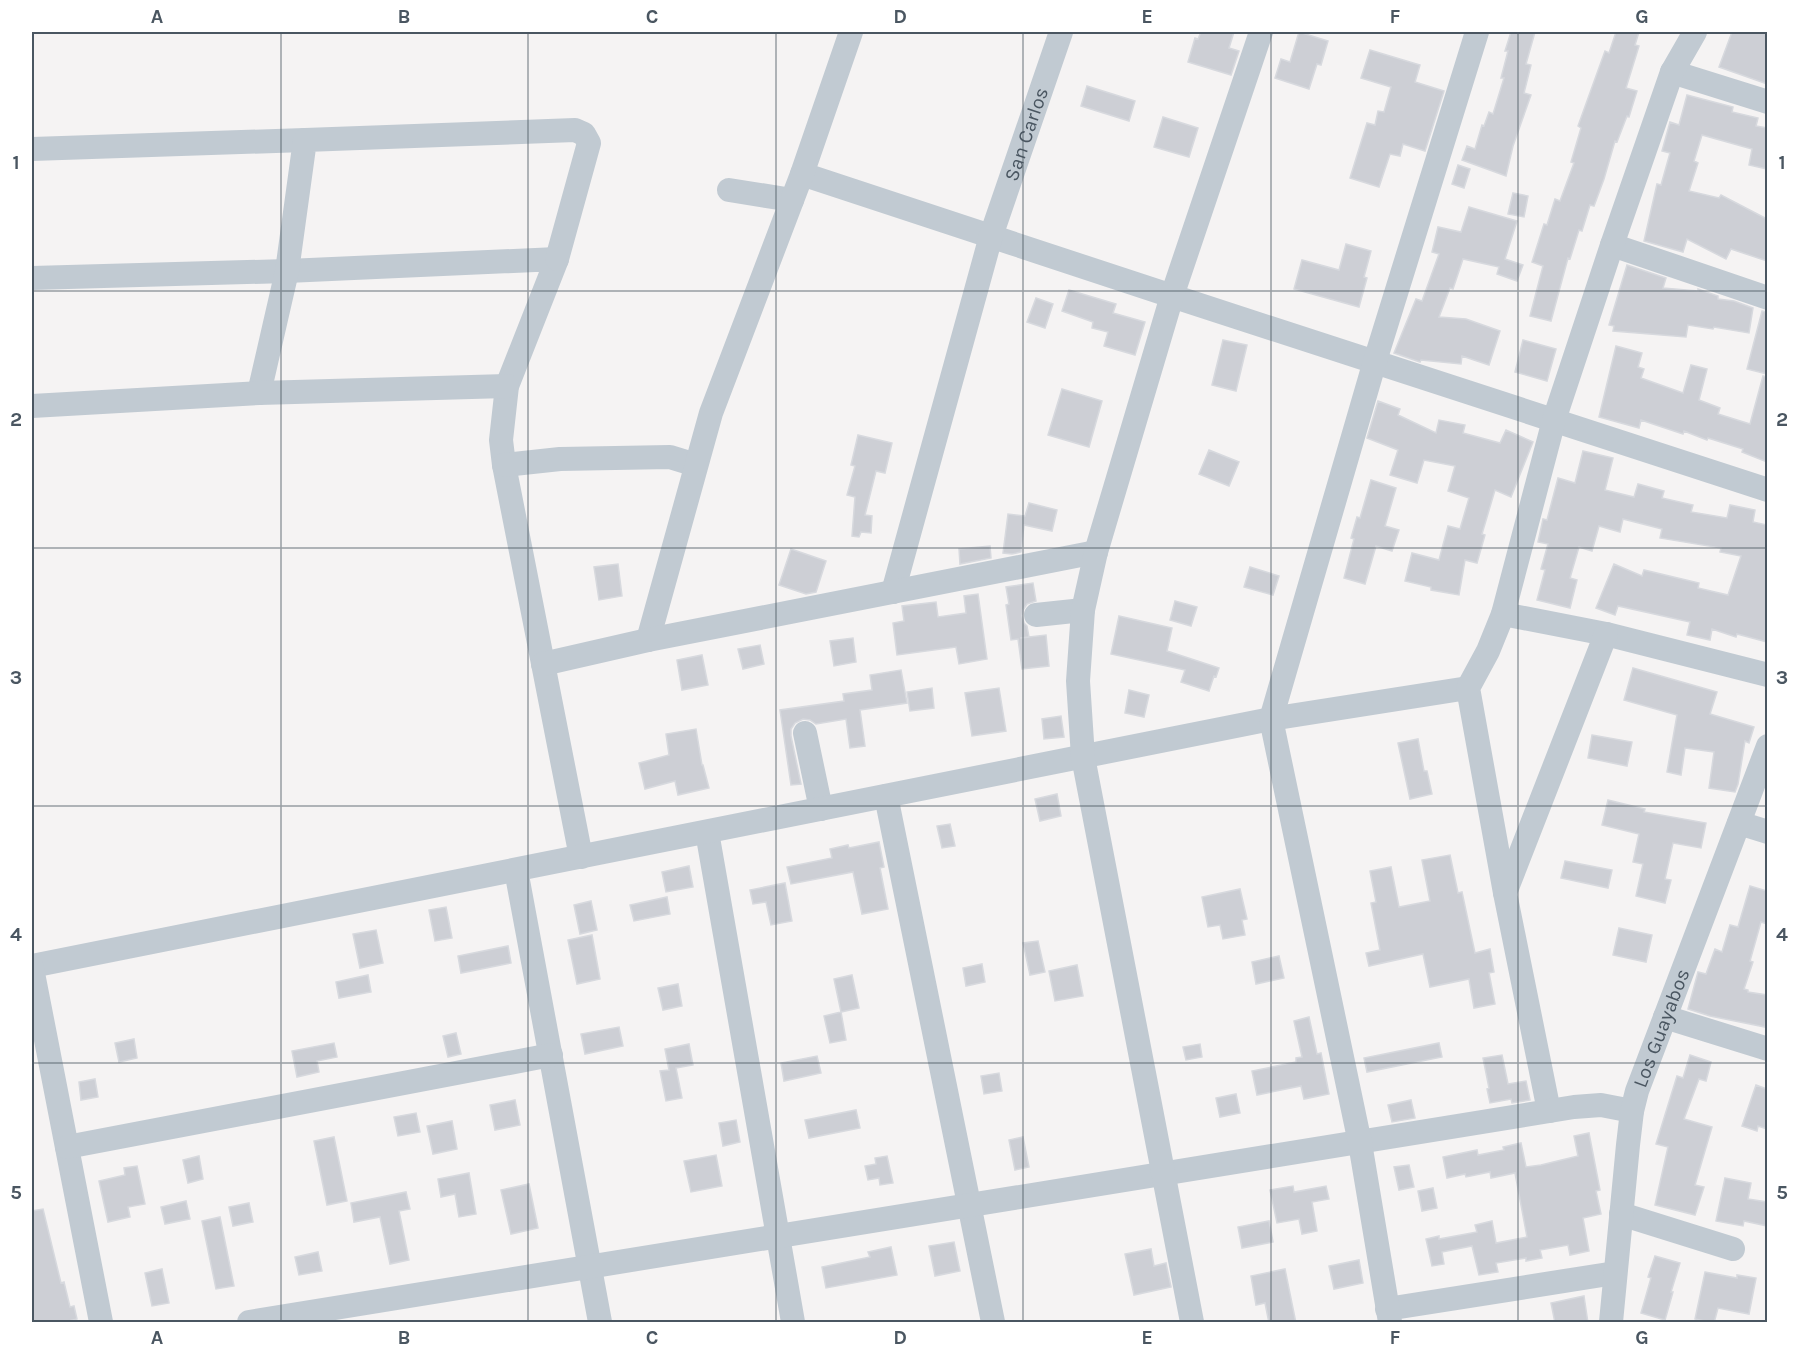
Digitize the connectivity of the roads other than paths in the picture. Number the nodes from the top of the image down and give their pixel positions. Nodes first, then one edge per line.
1 (851, 32) edge
2 (1061, 32) edge
3 (1261, 32) edge
4 (1477, 32) edge
5 (1695, 32) edge
6 (1672, 72) junction
7 (1767, 102) edge
8 (305, 140) junction
9 (32, 149) edge
10 (802, 174) junction
11 (729, 190) dead end
12 (792, 200) junction
13 (991, 236) junction
14 (1612, 245) junction
15 (557, 259) junction
16 (287, 271) junction
17 (32, 278) edge
18 (1172, 296) junction
19 (1767, 298) edge
20 (1375, 361) junction
21 (507, 386) junction
22 (259, 393) junction
23 (32, 405) edge
24 (1554, 420) junction
25 (504, 465) junction
26 (696, 465) junction
27 (1767, 490) edge
28 (1096, 552) junction
29 (893, 592) junction
30 (1083, 610) junction
31 (1503, 614) junction
32 (1036, 615) dead end
33 (1606, 634) junction
34 (648, 640) junction
35 (543, 664) junction
36 (1767, 675) edge
37 (1468, 688) junction
38 (1271, 719) junction
39 (805, 733) dead end
40 (1767, 747) edge
41 (1083, 757) junction
42 (886, 796) junction
43 (821, 809) junction
44 (1739, 823) junction
45 (707, 832) junction
46 (1767, 832) edge
47 (580, 857) junction
48 (516, 870) junction
49 (1505, 893) junction
50 (32, 967) edge
51 (1665, 1017) junction
52 (1767, 1049) edge
53 (551, 1055) junction
54 (1549, 1111) junction
55 (1632, 1111) junction
56 (1360, 1143) junction
57 (67, 1147) junction
58 (1163, 1174) junction
59 (969, 1206) junction
60 (1621, 1214) junction
61 (778, 1237) junction
62 (1733, 1249) dead end
63 (590, 1268) junction
64 (1616, 1273) junction
65 (1389, 1316) edge
66 (101, 1323) edge
67 (249, 1323) edge
68 (600, 1323) edge
69 (793, 1323) edge
70 (993, 1323) edge
71 (1192, 1323) edge
72 (1611, 1323) edge

1 - 10 street
2 - 13 street, San Carlos
3 - 18 street
4 - 20 street
5 - 6 street
6 - 7 street
6 - 14 street
8 - 9 street
8 - 15 street
8 - 16 street
10 - 12 street
10 - 13 street
11 - 12 street
12 - 26 street
13 - 18 street
13 - 29 street, San Carlos
14 - 19 street
14 - 24 street
15 - 16 street
15 - 21 street
16 - 17 street
16 - 22 street
18 - 20 street
18 - 28 street
20 - 24 street
20 - 38 street
21 - 22 street
21 - 25 street
22 - 23 street
24 - 27 street
24 - 31 street
25 - 26 street
25 - 35 street
26 - 34 street
28 - 29 street
28 - 30 street
29 - 34 street
30 - 32 street
30 - 41 street
31 - 33 street
31 - 37 street
33 - 36 street
33 - 49 street
34 - 35 street
35 - 47 street
37 - 38 street
37 - 49 street
38 - 41 street
38 - 56 street
39 - 43 street
40 - 44 street, Los Guayabos
41 - 42 street
41 - 58 street
42 - 43 street
42 - 59 street
43 - 45 street
44 - 46 street
44 - 51 street, Los Guayabos
45 - 47 street
45 - 61 street
47 - 48 street
48 - 50 street
48 - 53 street
49 - 54 street
50 - 57 street
51 - 52 street
51 - 55 street, Los Guayabos
53 - 57 street
53 - 63 street
54 - 55 street
54 - 56 street
55 - 60 street, Los Guayabos
56 - 58 street
56 - 65 street
57 - 66 street
58 - 59 street
58 - 71 street
59 - 61 street
59 - 70 street
60 - 62 street
60 - 64 street, Los Guayabos
61 - 63 street
61 - 69 street
63 - 67 street
63 - 68 street
64 - 65 street
64 - 72 street, Los Guayabos

